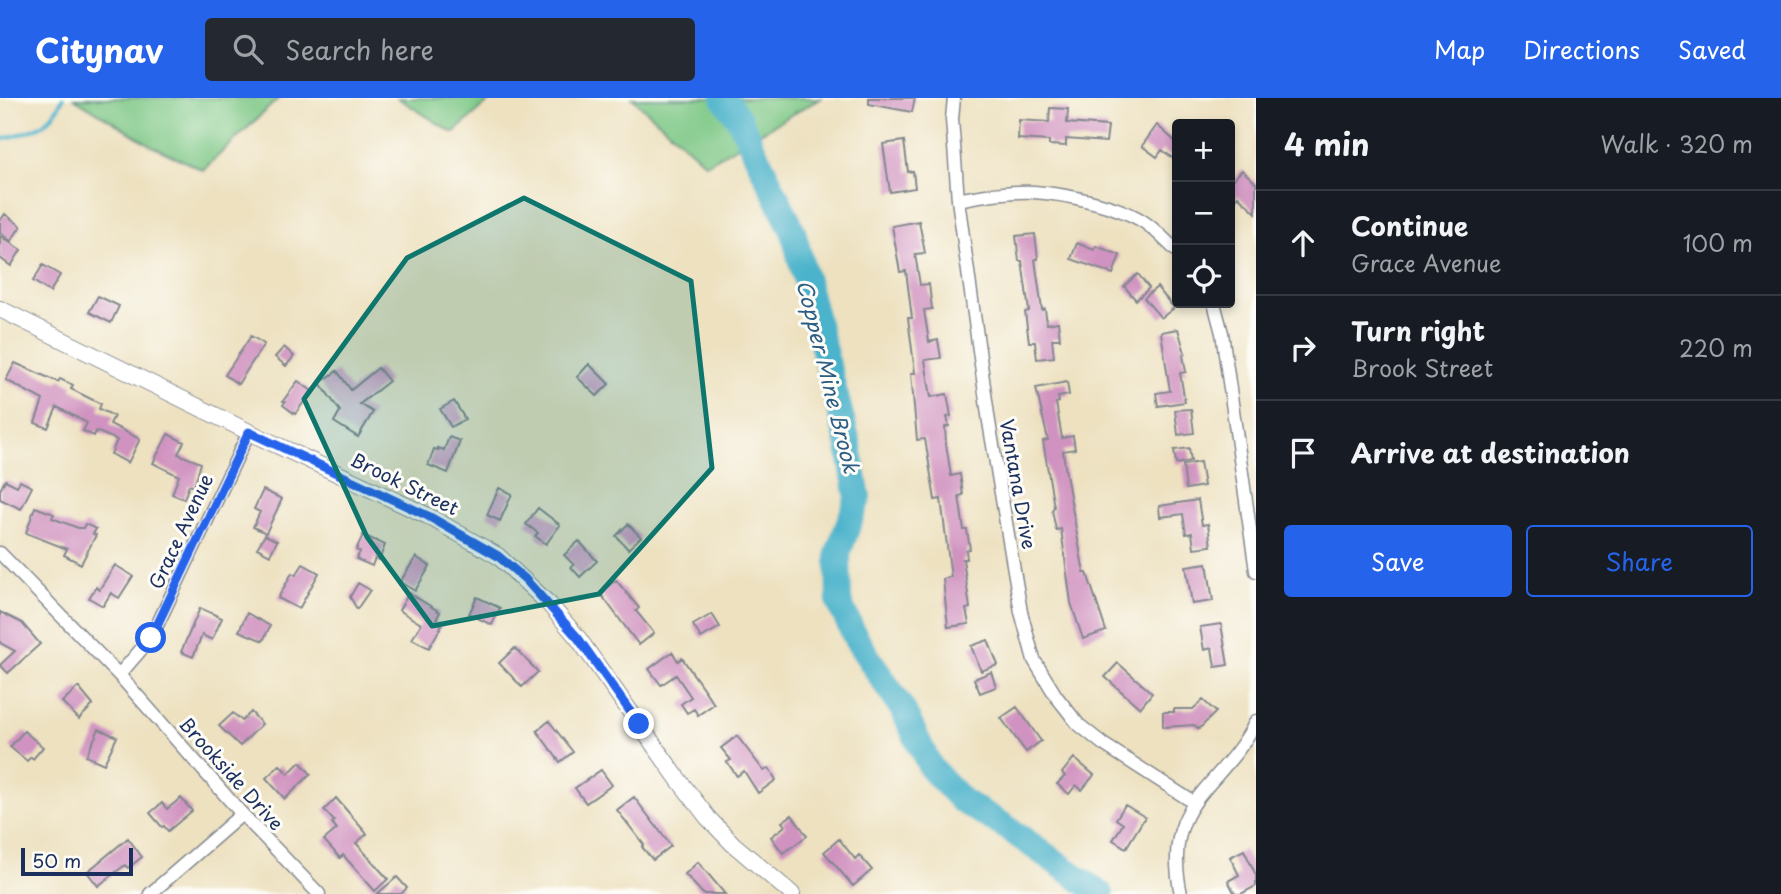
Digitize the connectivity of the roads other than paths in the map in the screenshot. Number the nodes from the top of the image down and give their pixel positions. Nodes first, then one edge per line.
1 (954, 98) edge
2 (958, 200) junction
3 (1172, 247) edge
4 (1215, 308) edge
5 (0, 309) edge
6 (249, 432) junction
7 (0, 553) edge
8 (1256, 571) edge
9 (119, 675) junction
10 (1256, 720) edge
11 (1193, 802) junction
12 (242, 814) junction
13 (150, 894) edge
14 (319, 894) edge
15 (792, 894) edge
16 (1181, 894) edge

1 - 2 street, Vantana Drive
2 - 3 street
2 - 11 street, Vantana Drive
4 - 8 street
5 - 6 street, Brook Street
6 - 9 street, Grace Avenue
6 - 15 street, Brook Street
7 - 9 street
9 - 12 street, Brookside Drive
10 - 11 street
11 - 16 street
12 - 13 street
12 - 14 street, Brookside Drive

